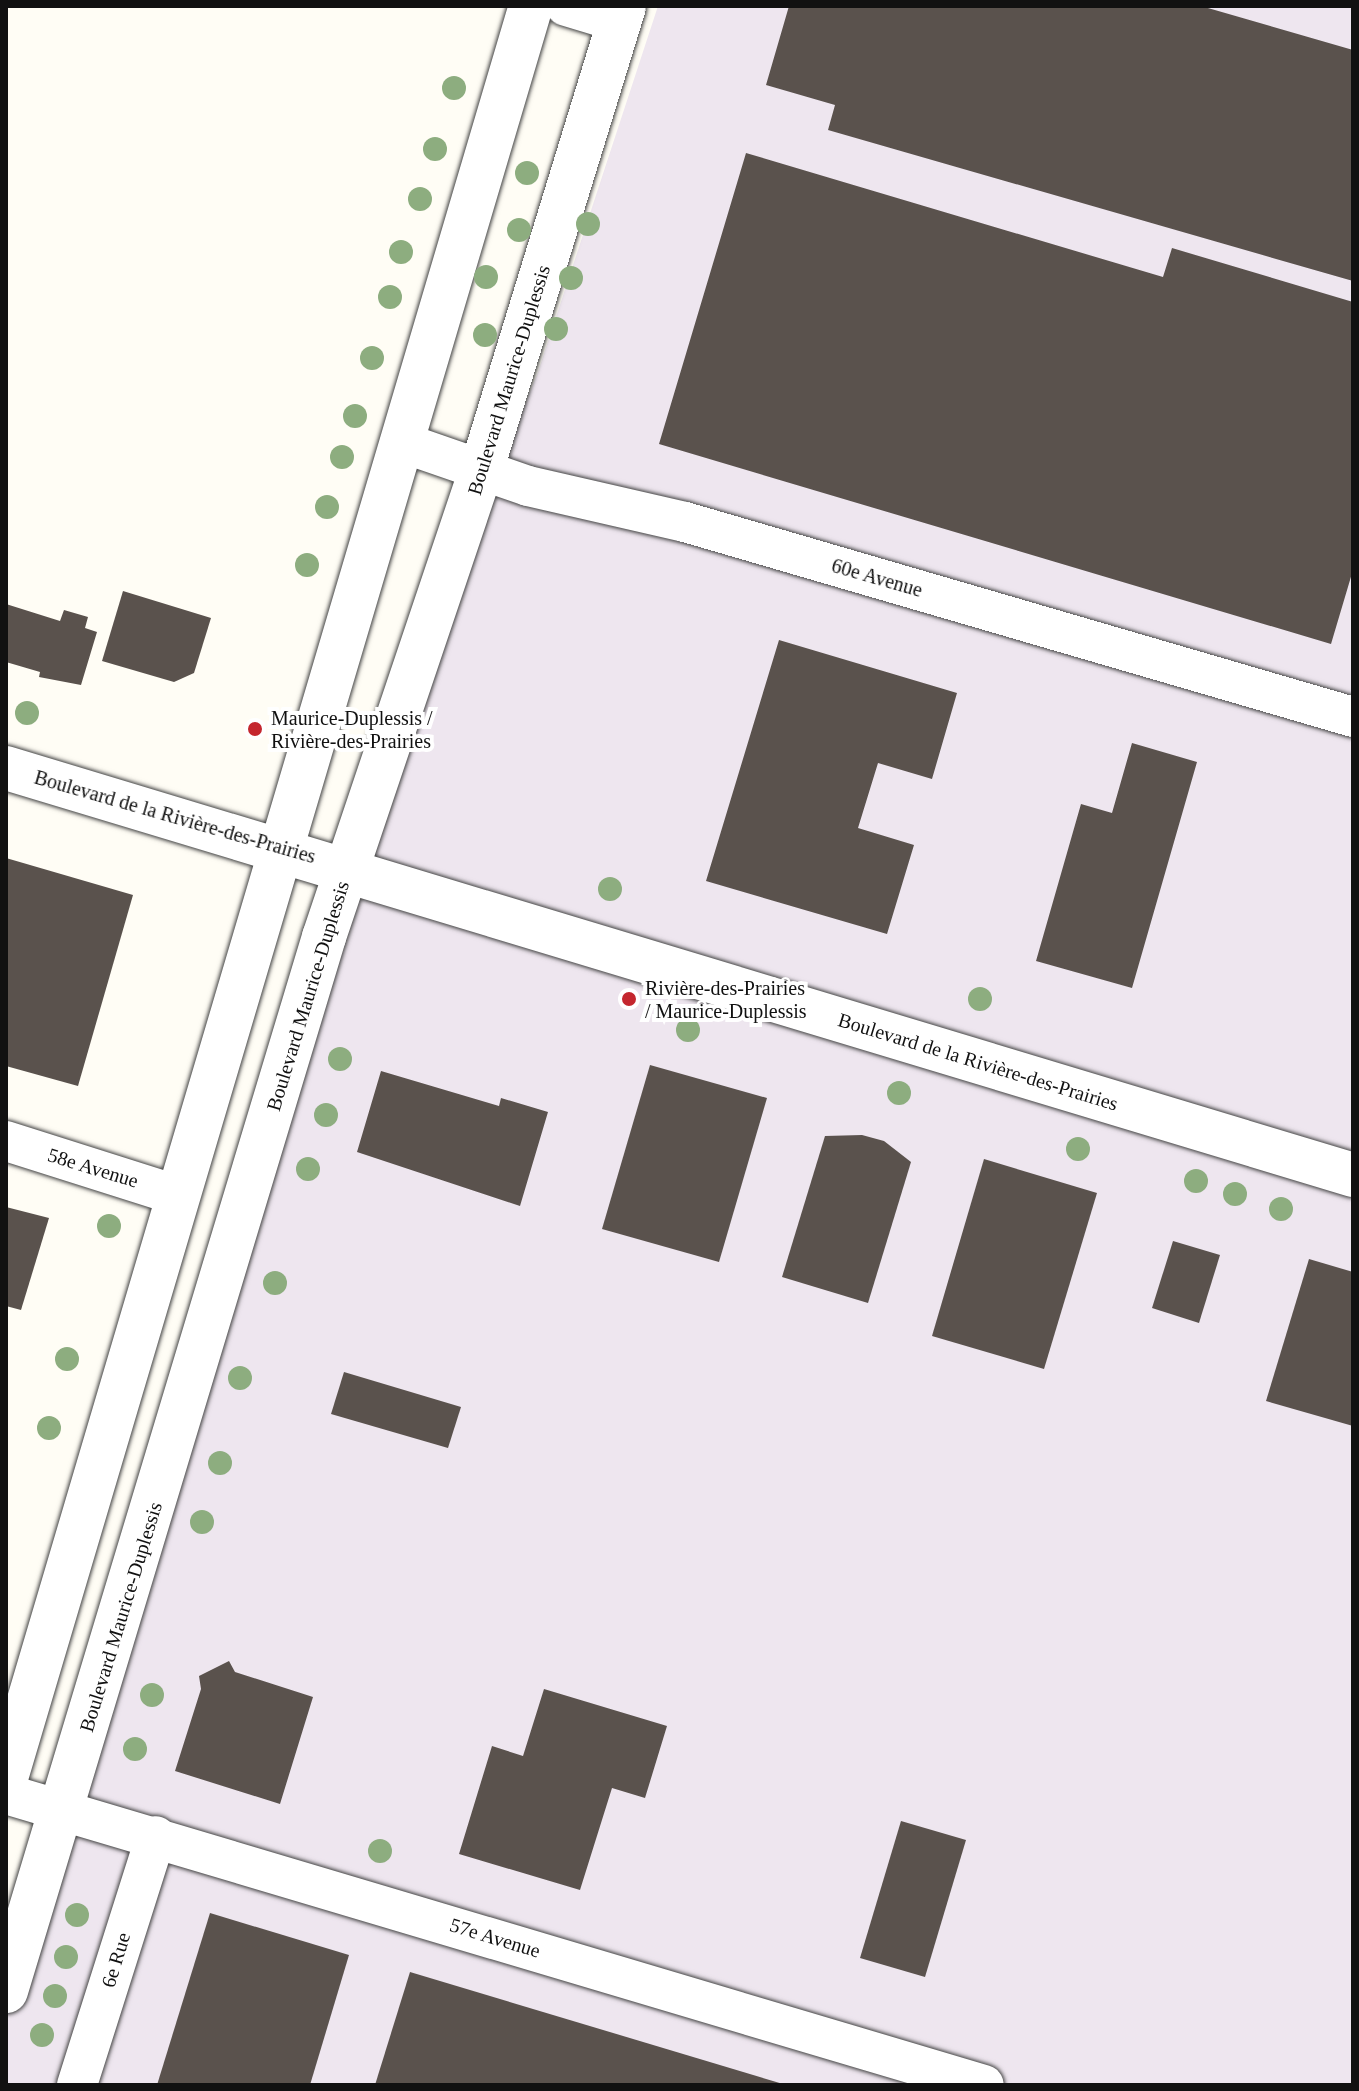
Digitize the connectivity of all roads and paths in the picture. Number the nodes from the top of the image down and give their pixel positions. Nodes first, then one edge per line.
1 (531, 6) edge
2 (566, 6) edge
3 (622, 14) edge
4 (401, 442) junction
5 (482, 468) junction
6 (1353, 717) edge
7 (6, 768) edge
8 (282, 849) junction
9 (348, 868) junction
10 (6, 1141) edge
11 (1353, 1175) edge
12 (179, 1196) junction
13 (6, 1778) edge
14 (6, 1794) edge
15 (63, 1808) junction
16 (156, 1836) junction
17 (6, 1991) edge
18 (77, 2085) edge
19 (984, 2085) edge

1 - 4 street
2 - 3 street
3 - 5 street, Boulevard Maurice-Duplessis
4 - 5 street, 60e Avenue
4 - 8 street
5 - 6 street, 60e Avenue
5 - 9 street, Boulevard Maurice-Duplessis
7 - 8 street, Boulevard de la Rivière-des-Prairies
8 - 9 street, Boulevard de la Rivière-des-Prairies
8 - 12 street
9 - 11 street, Boulevard de la Rivière-des-Prairies
9 - 15 street, Boulevard Maurice-Duplessis
10 - 12 street, 58e Avenue
12 - 13 street
14 - 15 street, 57e Avenue
15 - 16 street, 57e Avenue
15 - 17 street, Boulevard Maurice-Duplessis
16 - 18 street, 6e Rue
16 - 19 street, 57e Avenue

